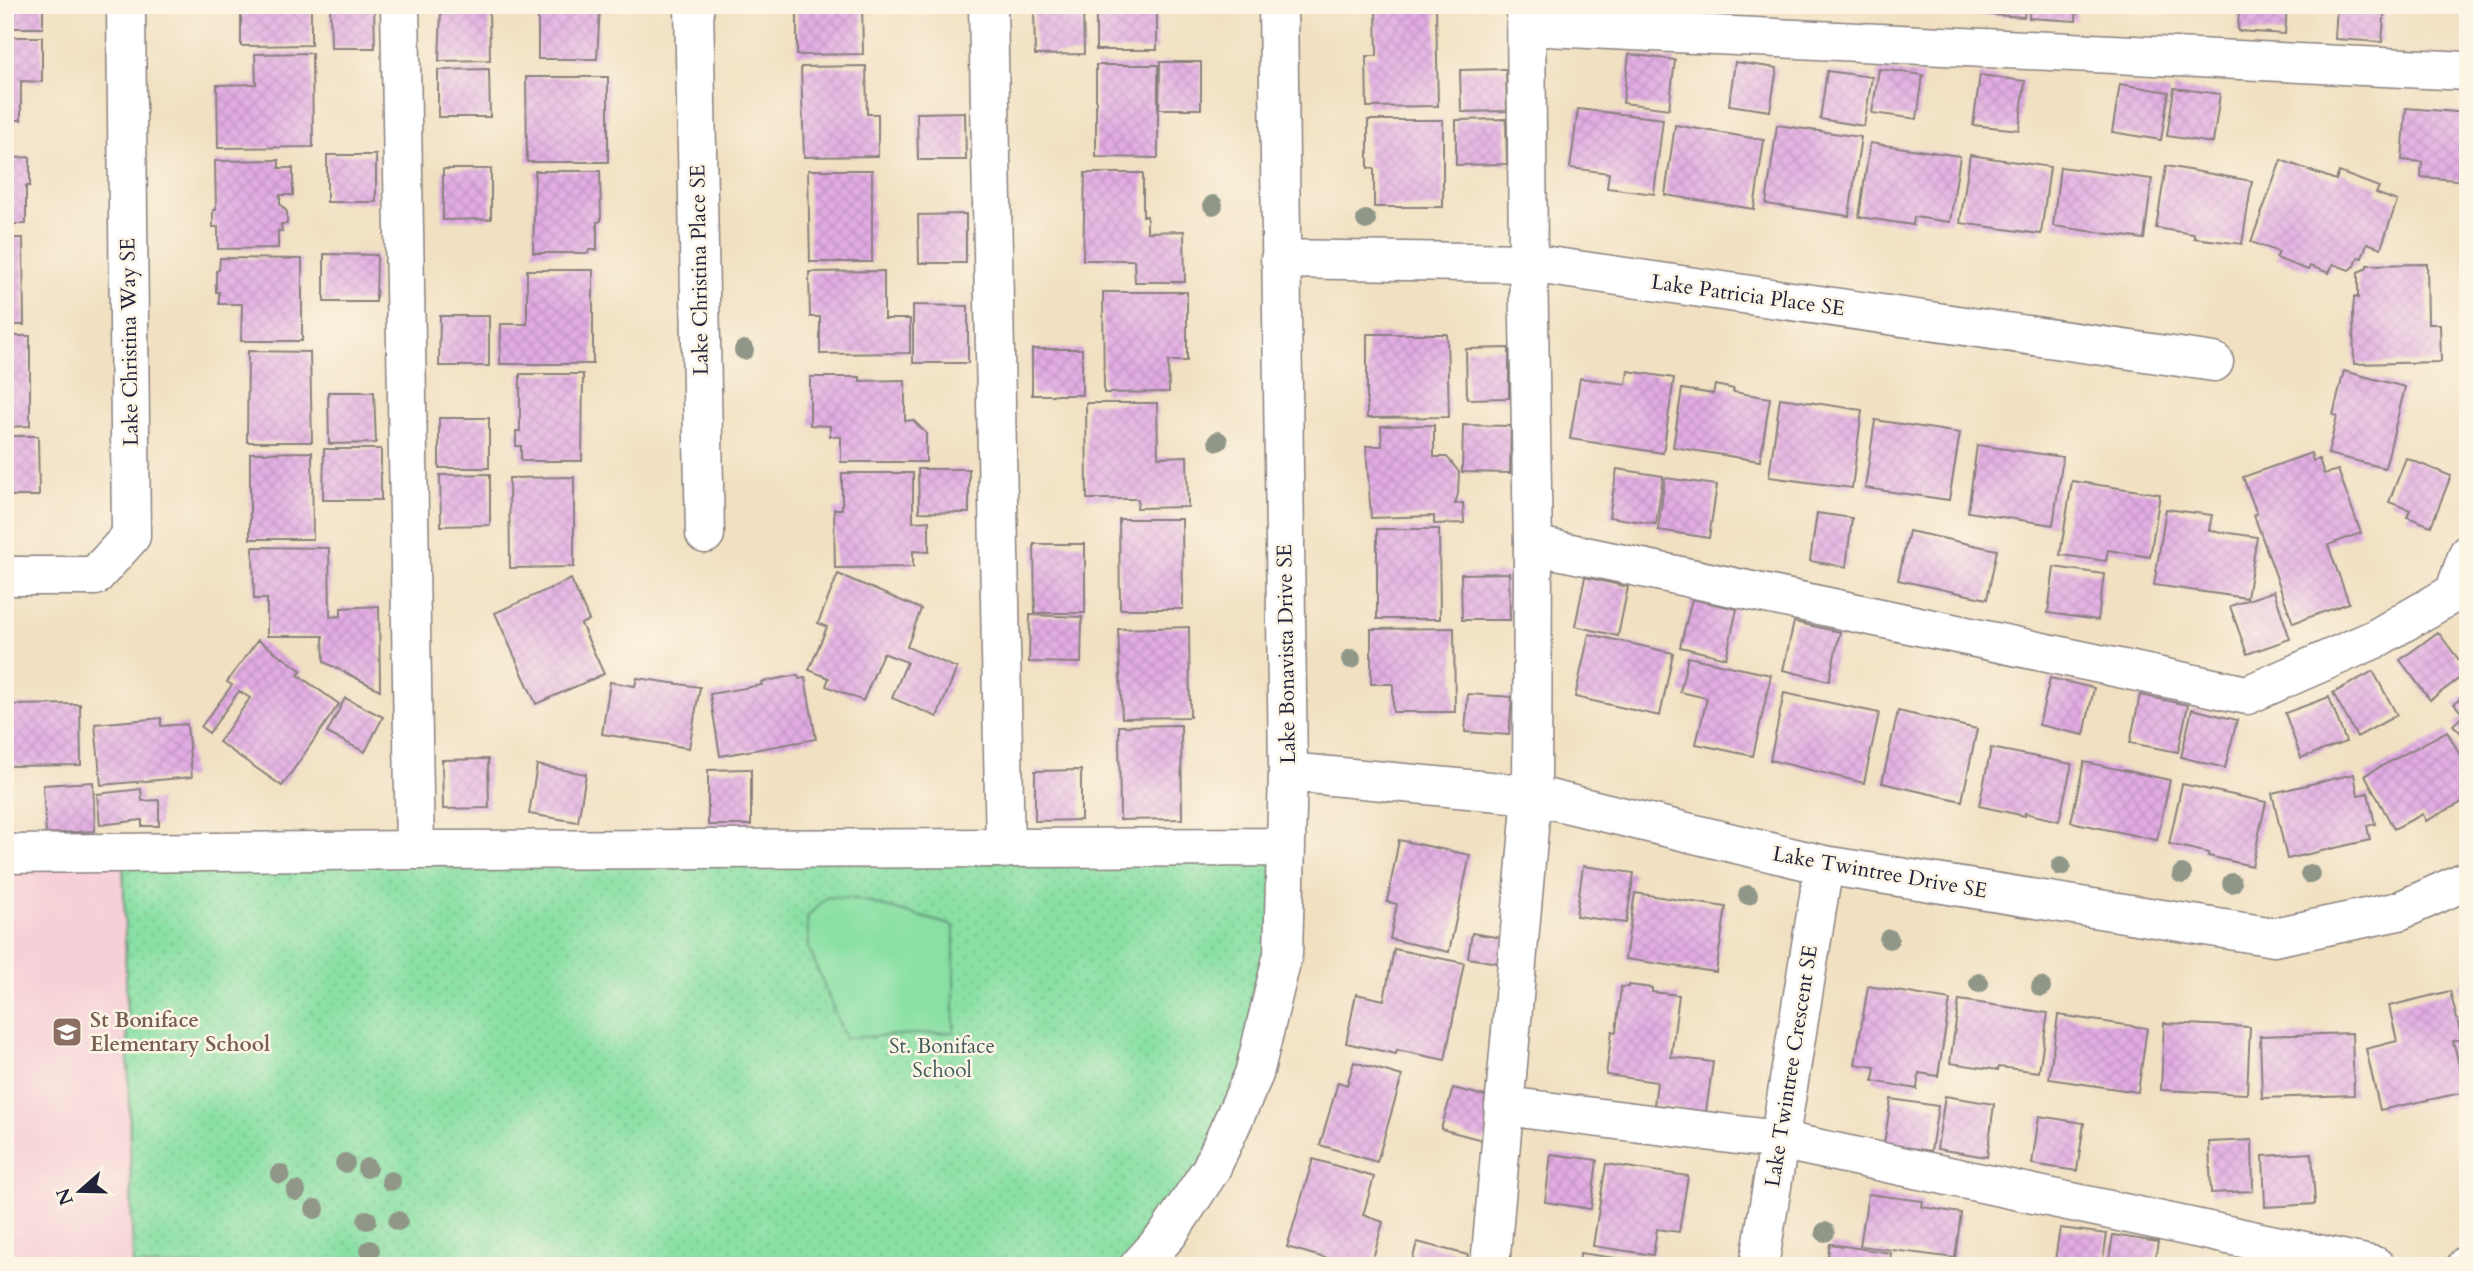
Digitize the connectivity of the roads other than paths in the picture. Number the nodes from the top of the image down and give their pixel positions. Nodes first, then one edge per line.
1 (126, 5) edge
2 (400, 5) edge
3 (694, 5) edge
4 (988, 5) edge
5 (1278, 5) edge
6 (1526, 16) edge
7 (2468, 71) edge
8 (1280, 259) junction
9 (1528, 263) junction
10 (2214, 362) dead end
11 (705, 534) dead end
12 (1533, 545) junction
13 (2468, 554) edge
14 (5, 576) edge
15 (1288, 772) junction
16 (1532, 795) junction
17 (1286, 847) junction
18 (1005, 849) junction
19 (415, 850) junction
20 (5, 854) edge
21 (1824, 866) junction
22 (2468, 880) edge
23 (1504, 1105) junction
24 (1778, 1140) junction
25 (1139, 1266) edge
26 (1490, 1266) edge
27 (1759, 1266) edge
28 (2375, 1266) edge

1 - 14 street, Lake Christina Way SE
2 - 19 street
3 - 11 street, Lake Christina Place SE
4 - 18 street
5 - 8 street, Lake Bonavista Drive SE
6 - 7 street
6 - 9 street
8 - 9 street, Lake Patricia Place SE
8 - 15 street, Lake Bonavista Drive SE
9 - 10 street, Lake Patricia Place SE
9 - 12 street
12 - 13 street
12 - 16 street
15 - 16 street, Lake Twintree Drive SE
15 - 17 street, Lake Bonavista Drive SE
16 - 21 street, Lake Twintree Drive SE
16 - 23 street
17 - 18 street
17 - 25 street, Lake Bonavista Drive SE
18 - 19 street
19 - 20 street
21 - 22 street, Lake Twintree Drive SE
21 - 24 street, Lake Twintree Crescent SE
23 - 24 street
23 - 26 street
24 - 27 street, Lake Twintree Crescent SE
24 - 28 street

